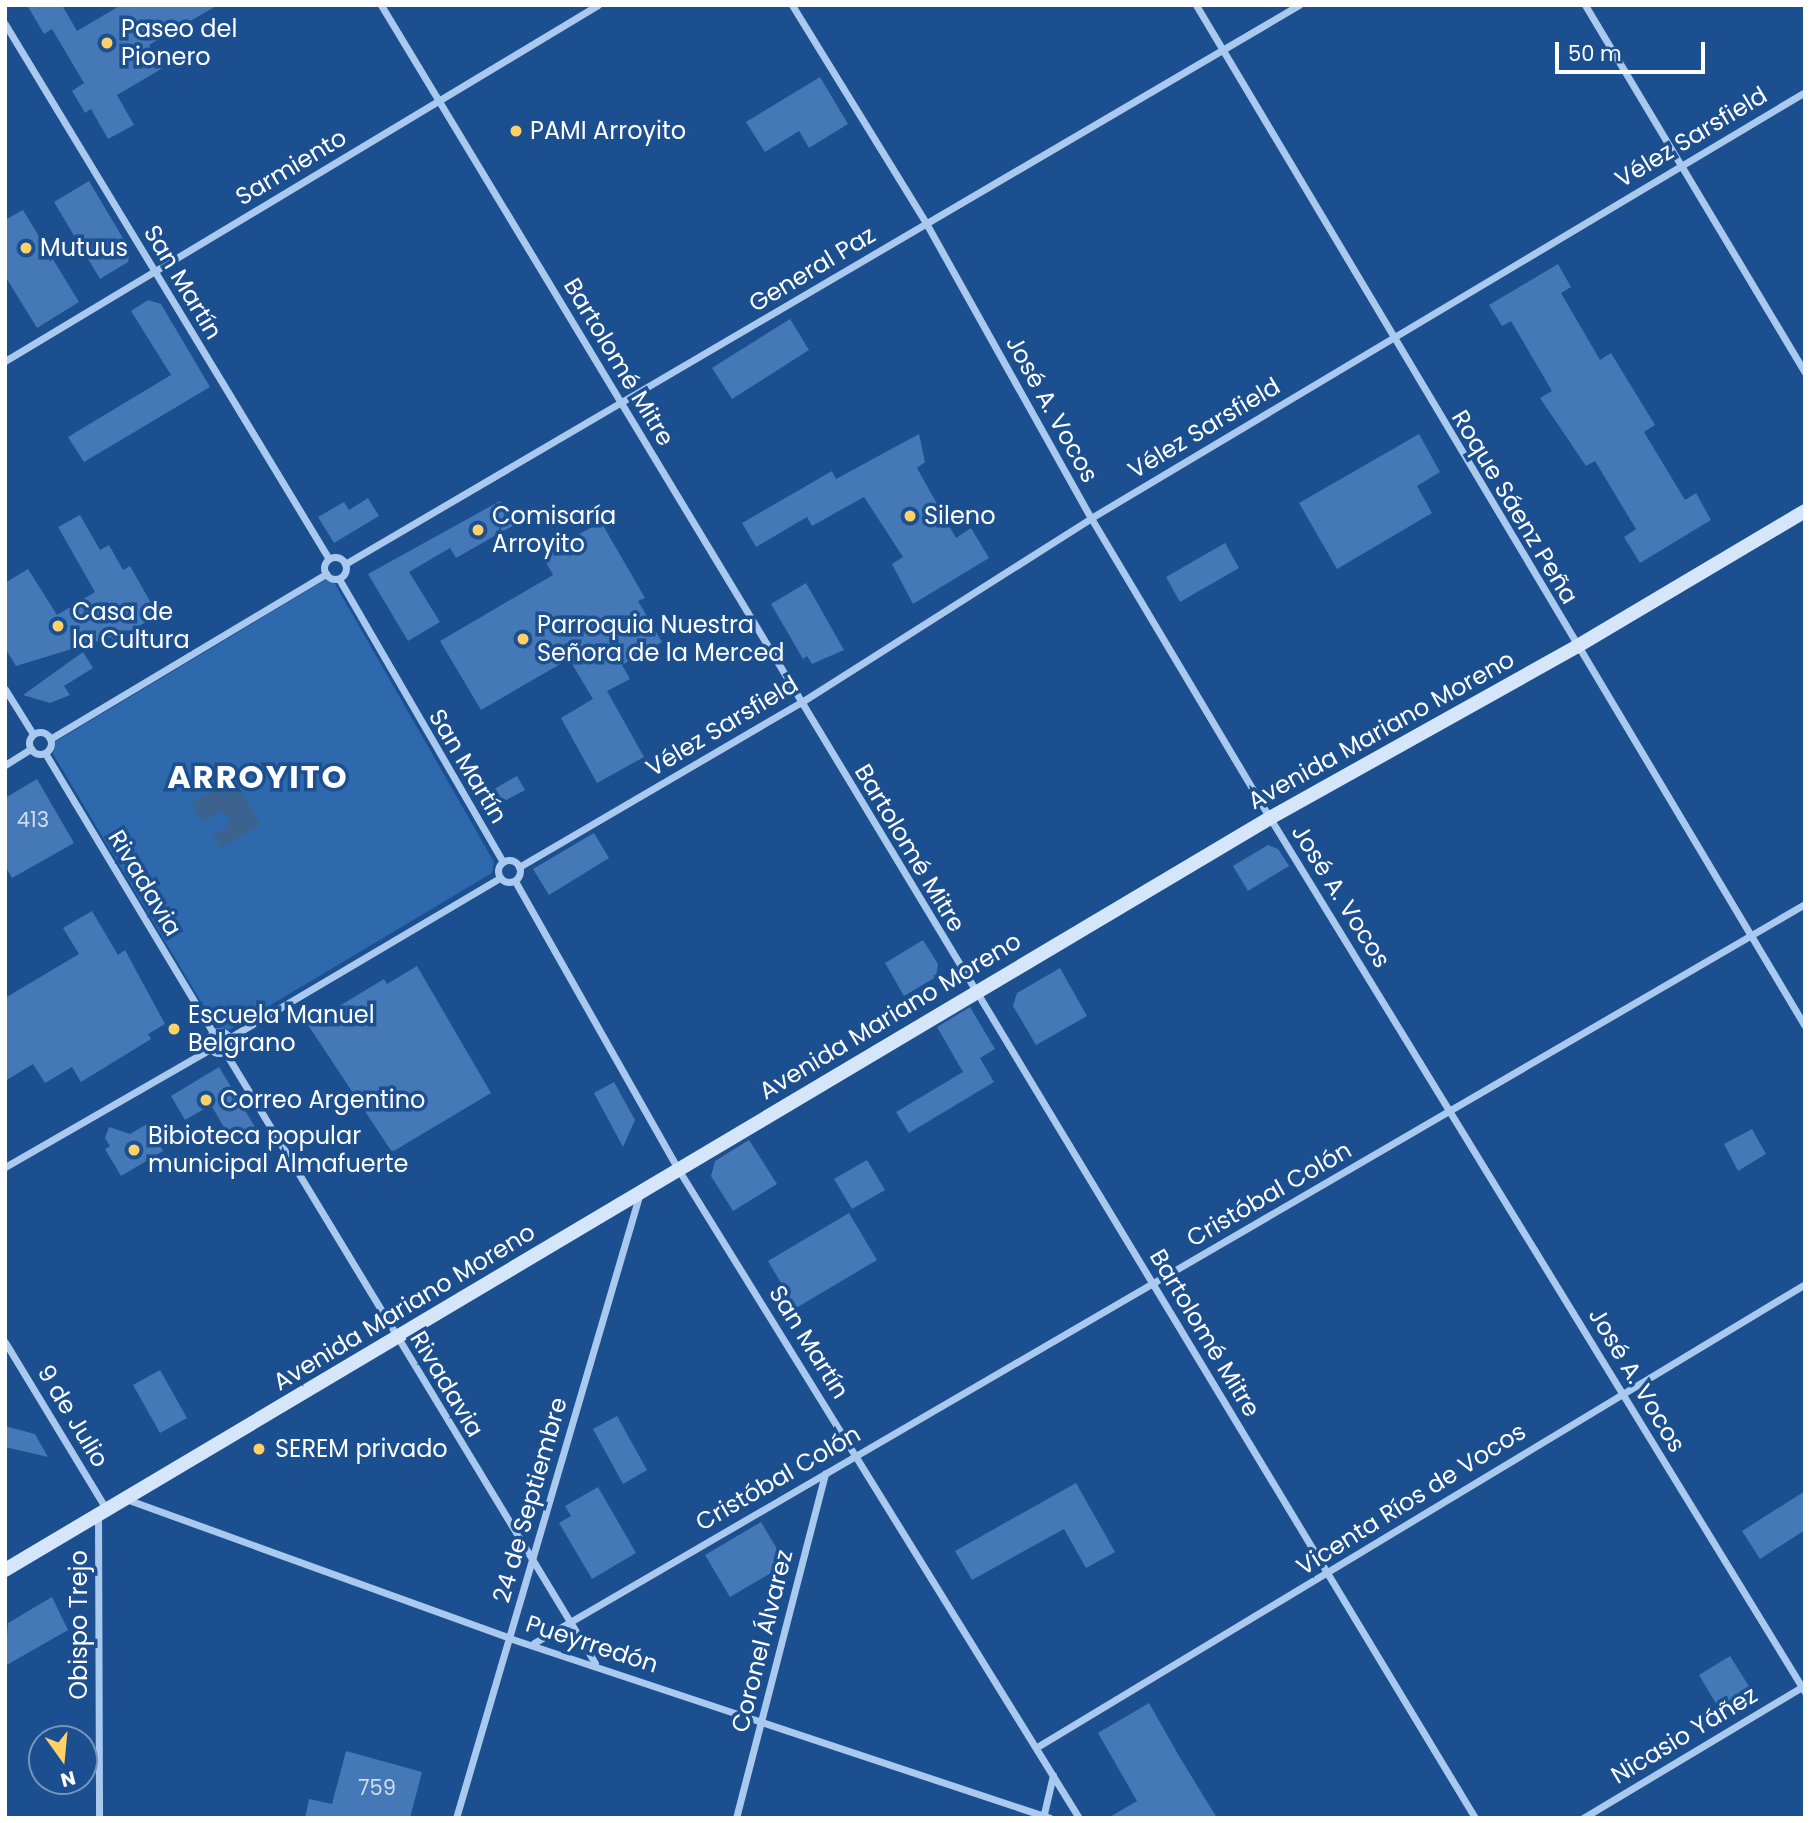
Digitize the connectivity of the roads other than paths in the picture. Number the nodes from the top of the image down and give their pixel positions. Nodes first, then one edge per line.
1 (381, 5) edge
2 (598, 5) edge
3 (792, 5) edge
4 (1196, 5) edge
5 (1299, 5) edge
6 (1585, 5) edge
7 (5, 24) edge
8 (1223, 50) junction
9 (1805, 92) edge
10 (438, 101) junction
11 (1683, 164) junction
12 (926, 223) junction
13 (154, 272) junction
14 (1391, 338) junction
15 (5, 361) edge
16 (1805, 372) edge
17 (623, 404) junction
18 (1805, 511) edge
19 (1091, 518) junction
20 (329, 559) junction
21 (345, 564) junction
22 (326, 574) junction
23 (338, 579) junction
24 (1576, 647) junction
25 (5, 689) edge
26 (800, 703) junction
27 (33, 734) junction
28 (50, 739) junction
29 (31, 749) junction
30 (45, 753) junction
31 (5, 765) edge
32 (1270, 818) junction
33 (503, 862) junction
34 (519, 867) junction
35 (500, 878) junction
36 (515, 881) junction
37 (1805, 904) edge
38 (1750, 936) junction
39 (975, 992) junction
40 (1805, 1026) edge
41 (213, 1033) junction
42 (229, 1038) junction
43 (210, 1049) junction
44 (225, 1052) junction
45 (1450, 1111) junction
46 (5, 1167) edge
47 (678, 1169) junction
48 (640, 1192) junction
49 (1152, 1283) junction
50 (1805, 1284) edge
51 (397, 1337) junction
52 (5, 1342) edge
53 (1622, 1392) junction
54 (856, 1455) junction
55 (825, 1474) junction
56 (125, 1499) junction
57 (102, 1513) junction
58 (532, 1560) junction
59 (5, 1570) edge
60 (1327, 1574) junction
61 (570, 1622) junction
62 (509, 1638) junction
63 (534, 1643) junction
64 (595, 1664) junction
65 (1804, 1688) edge
66 (762, 1720) junction
67 (1037, 1747) junction
68 (1053, 1774) junction
69 (1045, 1817) edge
70 (99, 1818) edge
71 (456, 1818) edge
72 (736, 1818) edge
73 (1079, 1818) edge
74 (1475, 1818) edge
75 (1583, 1818) edge

1 - 10 street, Bartolomé Mitre
2 - 10 street, Sarmiento
3 - 12 street, José A. Vocos
4 - 8 street, Roque Sáenz Peña
5 - 8 street, General Paz
6 - 11 street
7 - 13 street, San Martín
8 - 12 street, General Paz
8 - 14 street, Roque Sáenz Peña
9 - 11 street, Vélez Sarsfield
10 - 13 street, Sarmiento
10 - 17 street, Bartolomé Mitre
11 - 14 street, Vélez Sarsfield
11 - 16 street
12 - 17 street, General Paz
12 - 19 street, José A. Vocos
13 - 15 street, Sarmiento
13 - 20 street, San Martín
14 - 19 street, Vélez Sarsfield
14 - 24 street, Roque Sáenz Peña
17 - 21 street, General Paz
17 - 26 street, Bartolomé Mitre
18 - 24 main road, Avenida Mariano Moreno
19 - 26 street, Vélez Sarsfield
19 - 32 street, José A. Vocos
20 - 21 street
20 - 22 street
21 - 23 street
22 - 23 street
22 - 28 street
23 - 33 street, San Martín
24 - 32 main road, Avenida Mariano Moreno
24 - 38 street, Roque Sáenz Peña
25 - 27 street
26 - 34 street, Vélez Sarsfield
26 - 39 street, Bartolomé Mitre
27 - 28 street
27 - 29 street
28 - 30 street
29 - 30 street
29 - 31 street
30 - 41 street, Rivadavia
32 - 39 main road, Avenida Mariano Moreno
32 - 45 street, José A. Vocos
33 - 34 street
33 - 35 street
34 - 36 street
35 - 36 street
35 - 42 street
36 - 47 street, San Martín
37 - 38 street, Cristóbal Colón
38 - 40 street, Roque Sáenz Peña
38 - 45 street, Cristóbal Colón
39 - 47 main road, Avenida Mariano Moreno
39 - 49 street, Bartolomé Mitre
41 - 42 street
41 - 43 street
42 - 44 street
43 - 44 street
43 - 46 street
44 - 51 street, Rivadavia
45 - 49 street, Cristóbal Colón
45 - 53 street, José A. Vocos
47 - 48 main road, Avenida Mariano Moreno
47 - 54 street, San Martín
48 - 51 main road, Avenida Mariano Moreno
48 - 58 street, 24 de Septiembre
49 - 54 street, Cristóbal Colón
49 - 60 street, Bartolomé Mitre
50 - 53 street, Vicenta Ríos de Vocos
51 - 56 main road, Avenida Mariano Moreno
51 - 58 street, Rivadavia
52 - 57 street, 9 de Julio
53 - 60 street, Vicenta Ríos de Vocos
53 - 65 street, José A. Vocos
54 - 55 street, Cristóbal Colón
54 - 67 street, San Martín
55 - 61 street, Cristóbal Colón
55 - 66 street, Coronel Álvarez
56 - 57 main road, Avenida Mariano Moreno
56 - 62 street, Pueyrredón
57 - 59 main road, Avenida Mariano Moreno
57 - 70 street, Obispo Trejo
58 - 61 street, Rivadavia
58 - 62 street, 24 de Septiembre
60 - 67 street, Vicenta Ríos de Vocos
60 - 74 street, Bartolomé Mitre
61 - 63 street, Cristóbal Colón
61 - 64 street, Rivadavia
62 - 63 street, Pueyrredón
62 - 71 street, 24 de Septiembre
63 - 64 street, Pueyrredón
64 - 66 street, Pueyrredón
65 - 75 street, Nicasio Yáñez
66 - 69 street, Pueyrredón
66 - 72 street, Coronel Álvarez
67 - 68 street, San Martín
68 - 69 street
68 - 73 street, San Martín

